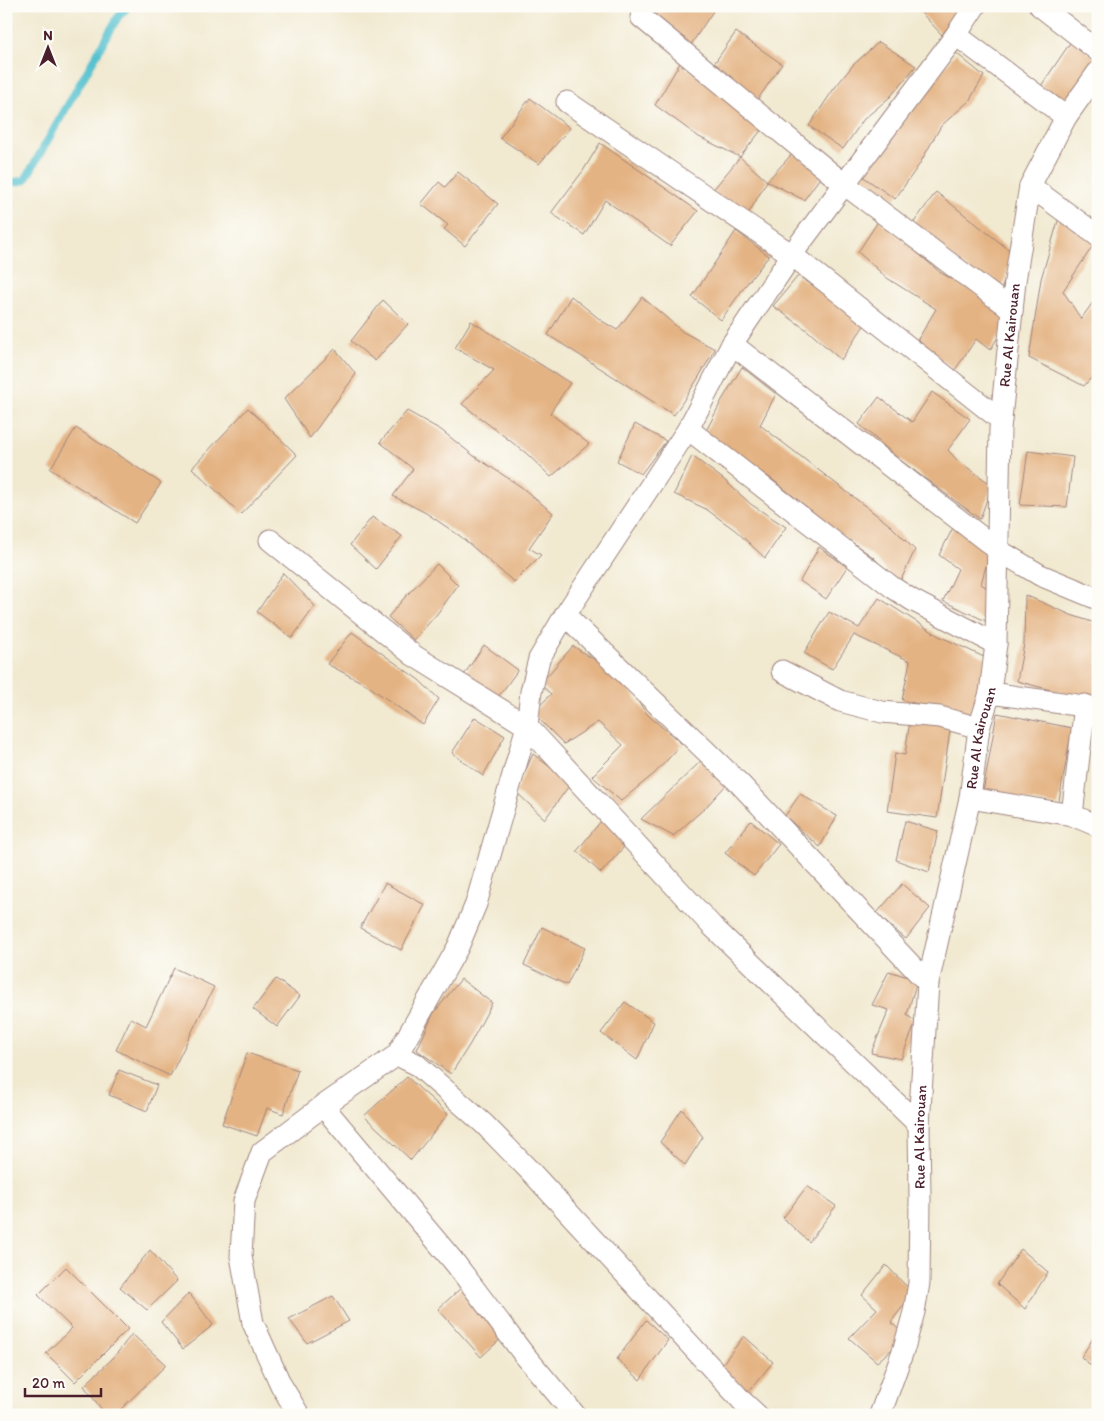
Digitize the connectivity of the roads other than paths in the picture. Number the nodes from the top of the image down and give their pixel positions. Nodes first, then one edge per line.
1 (975, 6) edge
2 (1040, 6) edge
3 (641, 17) dead end
4 (956, 34) junction
5 (1098, 51) edge
6 (1098, 72) edge
7 (567, 102) dead end
8 (1066, 117) junction
9 (844, 184) junction
10 (1030, 186) junction
11 (1098, 236) edge
12 (792, 255) junction
13 (1012, 310) junction
14 (732, 344) junction
15 (1001, 420) junction
16 (688, 429) junction
17 (270, 540) dead end
18 (998, 550) junction
19 (1098, 599) edge
20 (565, 615) junction
21 (996, 644) junction
22 (782, 671) dead end
23 (990, 693) junction
24 (1091, 707) edge
25 (527, 726) junction
26 (979, 728) junction
27 (970, 798) junction
28 (1072, 815) junction
29 (1098, 826) edge
30 (928, 983) junction
31 (397, 1055) junction
32 (323, 1106) junction
33 (918, 1125) junction
34 (299, 1415) edge
35 (575, 1415) edge
36 (757, 1415) edge
37 (880, 1415) edge

1 - 4 street
2 - 5 street
3 - 9 street
4 - 8 street
4 - 9 street
6 - 8 street, Rue Al Kairouan
7 - 12 street
8 - 10 street, Rue Al Kairouan
9 - 12 street
9 - 13 street
10 - 11 street
10 - 13 street, Rue Al Kairouan
12 - 14 street
12 - 15 street
13 - 15 street, Rue Al Kairouan
14 - 16 street
14 - 18 street
15 - 18 street, Rue Al Kairouan
16 - 20 street
16 - 21 street
17 - 25 street
18 - 19 street
18 - 21 street, Rue Al Kairouan
20 - 25 street
20 - 30 street
21 - 23 street, Rue Al Kairouan
22 - 26 street
23 - 24 street
23 - 26 street, Rue Al Kairouan
24 - 28 street
25 - 31 street
25 - 33 street
26 - 27 street, Rue Al Kairouan
27 - 28 street
27 - 30 street, Rue Al Kairouan
28 - 29 street
30 - 33 street, Rue Al Kairouan
31 - 32 street
31 - 36 street
32 - 34 street
32 - 35 street
33 - 37 street, Rue Al Kairouan

